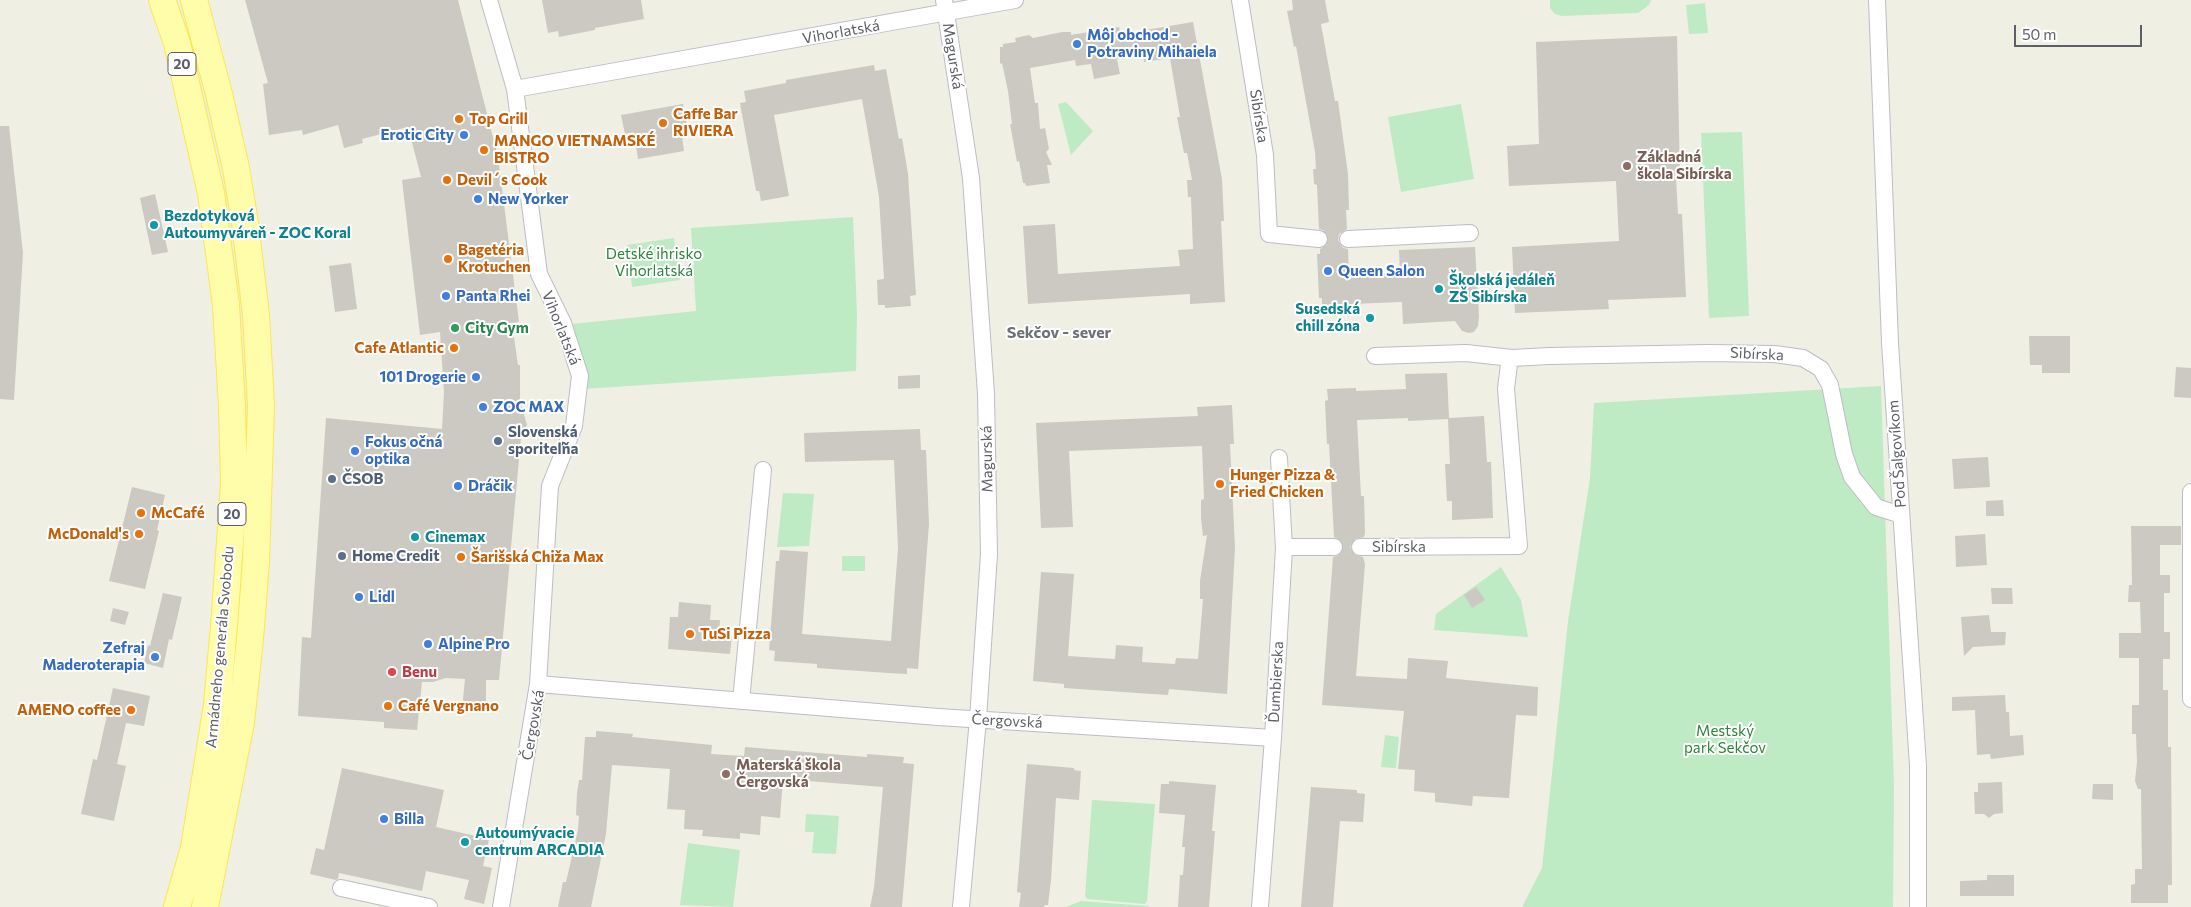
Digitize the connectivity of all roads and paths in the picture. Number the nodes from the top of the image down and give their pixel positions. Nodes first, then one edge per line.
1 (162, 0) edge
2 (194, 0) edge
3 (490, 0) edge
4 (1015, 0) edge
5 (1240, 0) edge
6 (1877, 0) edge
7 (946, 7) edge
8 (515, 89) junction
9 (1470, 233) dead end
10 (1319, 239) tunnel mouth
11 (1348, 239) tunnel mouth
12 (1378, 356) dead end
13 (1512, 358) junction
14 (1279, 458) dead end
15 (763, 470) dead end
16 (2191, 492) edge
17 (1901, 515) junction
18 (1284, 547) junction
19 (1334, 547) tunnel mouth
20 (1360, 547) tunnel mouth
21 (538, 684) junction
22 (2191, 699) edge
23 (741, 701) junction
24 (978, 719) junction
25 (1273, 738) junction
26 (341, 888) dead end
27 (210, 901) edge
28 (177, 907) edge
29 (428, 907) edge
30 (501, 907) edge
31 (961, 907) edge
32 (1260, 907) edge
33 (1918, 907) edge

1 - 28 main road, Armádneho generála Svobodu / 20
2 - 27 main road, Armádneho generála Svobodu / 20
3 - 8 street, Vihorlatská
4 - 7 street
5 - 10 street, Sibírska
6 - 17 street, Pod Šalgovíkom
7 - 8 street, Vihorlatská
7 - 24 street, Magurská
8 - 21 street, Vihorlatská
9 - 11 street
12 - 13 street, Sibírska
13 - 17 street, Sibírska
13 - 20 street, Sibírska
14 - 18 street, Ďumbierska
15 - 23 street
16 - 22 street
17 - 33 street, Pod Šalgovíkom
18 - 19 street
18 - 25 street, Ďumbierska
21 - 23 street, Čergovská
21 - 30 street, Čergovská
23 - 24 street, Čergovská
24 - 25 street, Čergovská
24 - 31 street, Magurská
25 - 32 street, Ďumbierska
26 - 29 street

